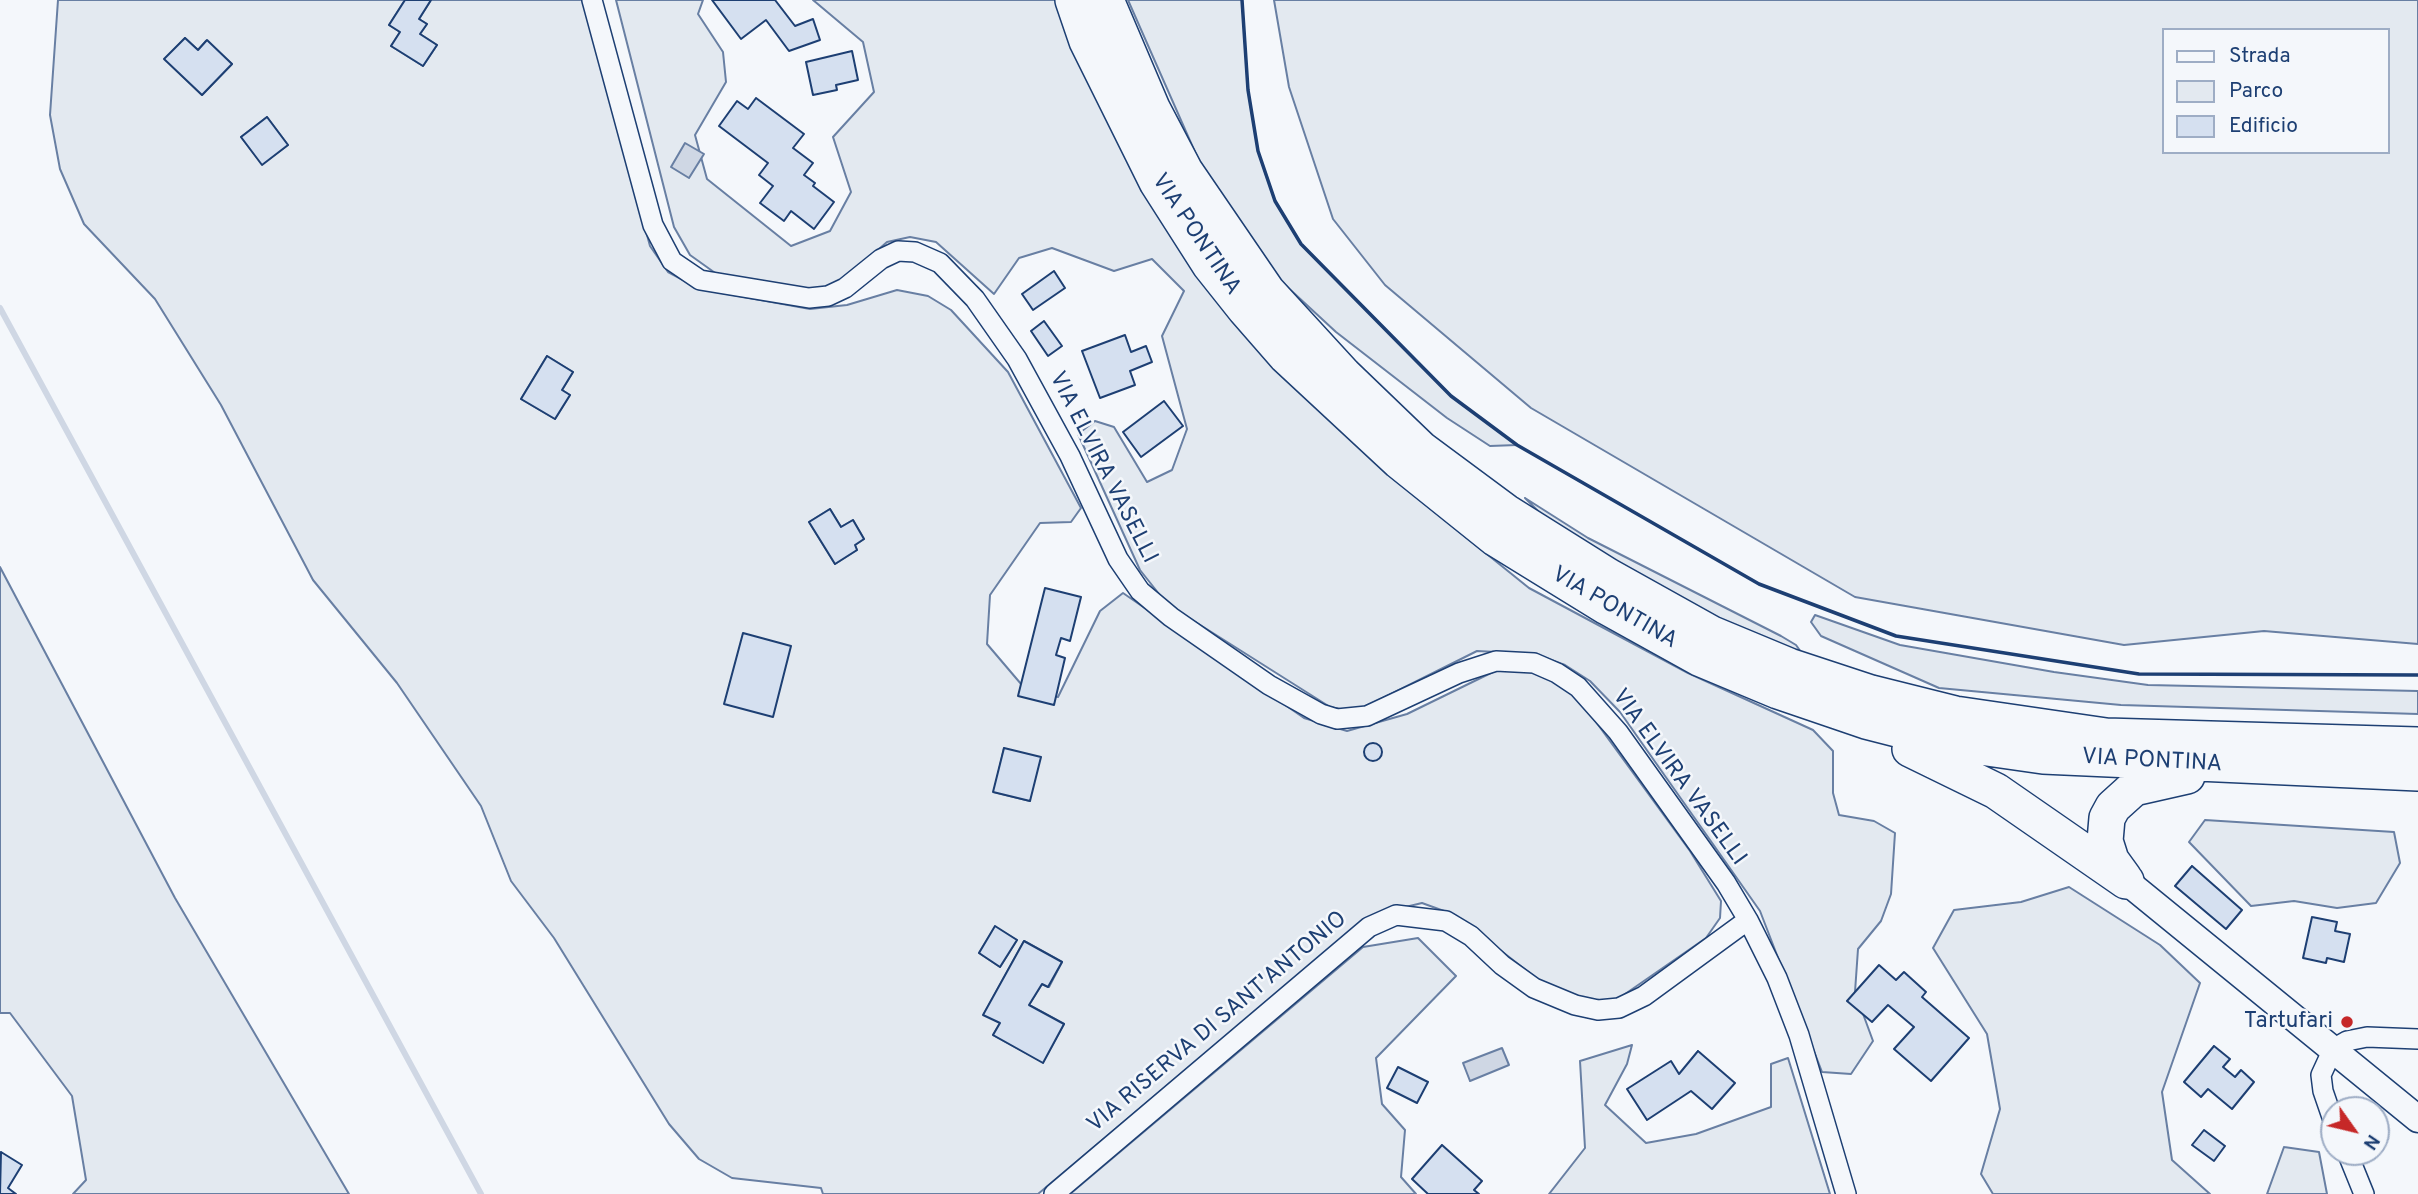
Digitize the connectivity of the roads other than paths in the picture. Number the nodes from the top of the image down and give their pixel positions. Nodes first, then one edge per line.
1 (592, 0) edge
2 (1073, 0) edge
3 (1106, 0) edge
4 (1779, 691) junction
5 (2418, 745) edge
6 (2246, 767) junction
7 (2418, 773) edge
8 (2126, 881) junction
9 (1748, 920) junction
10 (2418, 1040) edge
11 (2333, 1049) junction
12 (2325, 1096) edge
13 (2418, 1119) edge
14 (2353, 1166) edge
15 (1055, 1194) edge
16 (1846, 1194) edge
17 (2364, 1194) edge

1 - 9 street, VIA ELVIRA VASELLI
2 - 4 highway, VIA PONTINA
3 - 5 highway, VIA PONTINA
4 - 6 highway, VIA PONTINA
4 - 8 highway
6 - 7 highway, VIA PONTINA
6 - 8 highway
8 - 11 street
9 - 15 street, VIA RISERVA DI SANT'ANTONIO
9 - 16 street, VIA ELVIRA VASELLI
10 - 11 street
11 - 12 street
11 - 13 street
14 - 17 street

